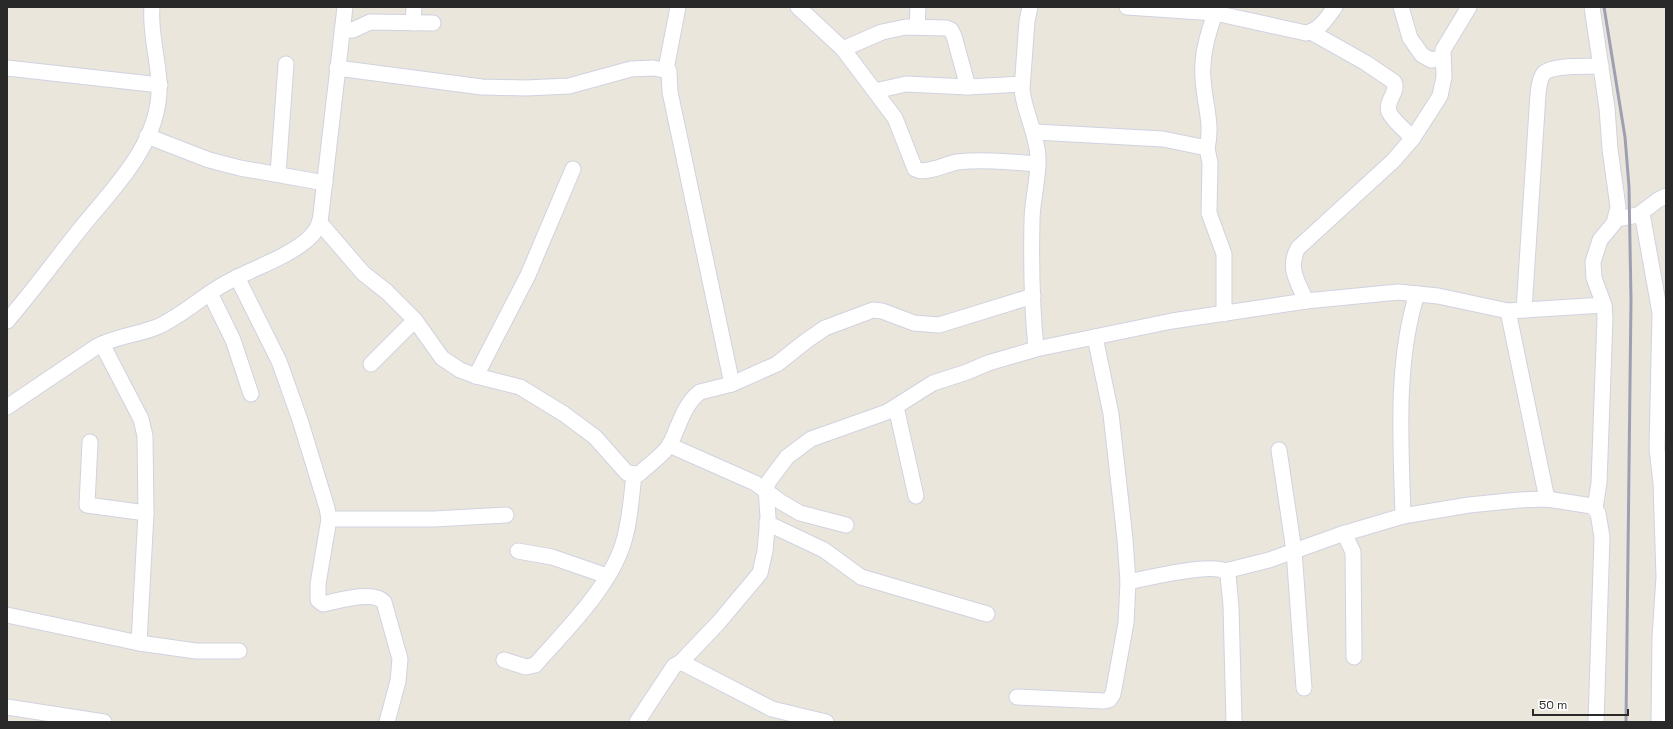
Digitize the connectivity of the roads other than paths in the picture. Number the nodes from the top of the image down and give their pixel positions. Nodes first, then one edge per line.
1 (152, 7) edge
2 (345, 7) edge
3 (414, 7) edge
4 (678, 7) edge
5 (798, 7) edge
6 (918, 7) edge
7 (1030, 7) edge
8 (1127, 7) edge
9 (1335, 7) edge
10 (1401, 7) edge
11 (1469, 7) edge
12 (1592, 7) edge
13 (1216, 10) edge
14 (413, 23) junction
15 (433, 24) dead end
16 (917, 27) junction
17 (342, 30) junction
18 (1311, 32) junction
19 (843, 49) junction
20 (1443, 58) junction
21 (286, 64) dead end
22 (1601, 66) junction
23 (7, 68) edge
24 (337, 68) junction
25 (666, 69) junction
26 (1022, 84) junction
27 (160, 85) junction
28 (968, 87) junction
29 (875, 91) junction
30 (1035, 132) junction
31 (147, 136) junction
32 (1413, 138) junction
33 (1207, 148) junction
34 (1038, 164) junction
35 (573, 169) dead end
36 (278, 174) junction
37 (325, 183) junction
38 (1666, 196) edge
39 (1642, 213) junction
40 (1616, 219) junction
41 (320, 223) junction
42 (237, 277) junction
43 (210, 293) junction
44 (1417, 294) junction
45 (1032, 296) junction
46 (1306, 301) junction
47 (1604, 305) junction
48 (1524, 310) junction
49 (1508, 311) junction
50 (1224, 314) junction
51 (7, 320) edge
52 (415, 320) junction
53 (1095, 337) junction
54 (102, 344) junction
55 (1036, 349) junction
56 (371, 364) dead end
57 (476, 376) junction
58 (732, 384) junction
59 (251, 394) dead end
60 (7, 407) edge
61 (896, 407) junction
62 (90, 442) dead end
63 (669, 445) junction
64 (1279, 450) dead end
65 (634, 475) junction
66 (766, 491) junction
67 (916, 496) dead end
68 (1547, 499) junction
69 (1595, 508) junction
70 (146, 513) junction
71 (506, 515) dead end
72 (1403, 516) junction
73 (329, 519) junction
74 (767, 523) junction
75 (846, 525) dead end
76 (1344, 533) junction
77 (518, 551) dead end
78 (1294, 551) junction
79 (1225, 571) junction
80 (607, 576) junction
81 (1128, 582) junction
82 (987, 614) dead end
83 (7, 615) edge
84 (139, 643) junction
85 (239, 650) dead end
86 (1354, 657) dead end
87 (504, 660) dead end
88 (682, 662) junction
89 (1304, 688) dead end
90 (1017, 697) dead end
91 (7, 706) edge
92 (774, 716) edge
93 (73, 720) edge
94 (104, 722) edge
95 (387, 722) edge
96 (636, 722) edge
97 (826, 722) edge
98 (1234, 722) edge
99 (1596, 722) edge
100 (1659, 722) edge

1 - 27 street
2 - 17 street
3 - 14 street
4 - 25 street
5 - 19 street
6 - 16 street
7 - 26 street
8 - 13 street
9 - 18 street
10 - 20 street
11 - 20 street
12 - 22 street
13 - 18 street
13 - 33 street
14 - 15 street
14 - 17 street
16 - 19 street
16 - 28 street
17 - 24 street
18 - 32 street
19 - 29 street
20 - 32 street
21 - 36 street
22 - 40 street
22 - 48 street
23 - 27 street
24 - 25 street
24 - 37 street
25 - 58 street
26 - 28 street
26 - 30 street
27 - 31 street
28 - 29 street
29 - 34 street
30 - 33 street
30 - 34 street
31 - 36 street
31 - 51 street
32 - 46 street
33 - 50 street
34 - 45 street
35 - 57 street
36 - 37 street
37 - 41 street
38 - 39 street
39 - 40 street
39 - 100 street
40 - 47 street
41 - 42 street
41 - 52 street
42 - 43 street
42 - 73 street
43 - 54 street
43 - 59 street
44 - 46 street
44 - 49 street
44 - 72 street
45 - 55 street
45 - 58 street
46 - 50 street
47 - 48 street
47 - 69 street
48 - 49 street
49 - 68 street
50 - 53 street
52 - 56 street
52 - 57 street
53 - 55 street
53 - 81 street
54 - 60 street
54 - 70 street
55 - 61 street
57 - 65 street
58 - 63 street
61 - 66 street
61 - 67 street
62 - 70 street
63 - 65 street
63 - 66 street
64 - 78 street
65 - 80 street
66 - 74 street
66 - 75 street
68 - 69 street
68 - 72 street
69 - 99 street
70 - 84 street
71 - 73 street
72 - 76 street
73 - 95 street
74 - 82 street
74 - 88 street
76 - 78 street
76 - 86 street
77 - 80 street
78 - 79 street
78 - 89 street
79 - 81 street
79 - 98 street
80 - 87 street
81 - 90 street
83 - 84 street
84 - 85 street
88 - 92 street
88 - 96 street
91 - 93 street
92 - 97 street
93 - 94 street

